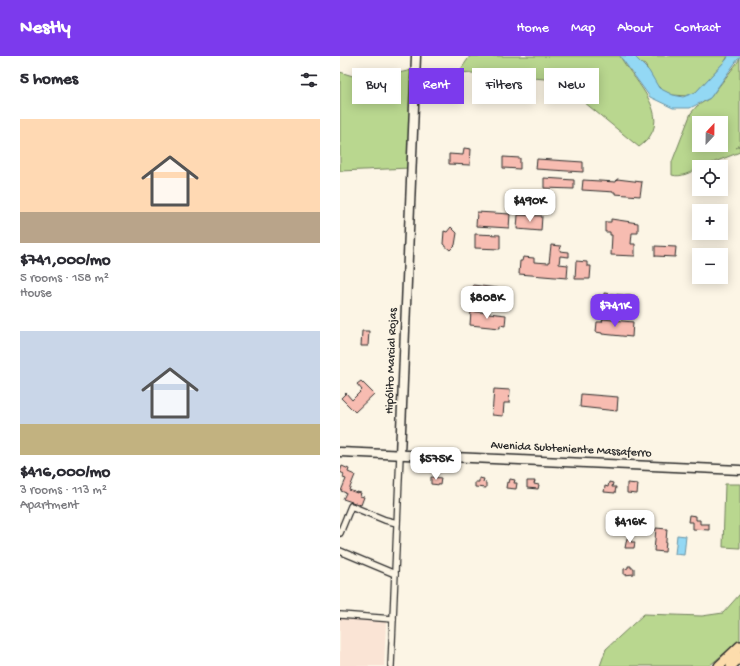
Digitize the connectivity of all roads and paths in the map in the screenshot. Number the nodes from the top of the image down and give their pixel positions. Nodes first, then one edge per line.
1 (416, 56) edge
2 (340, 452) edge
3 (400, 455) junction
4 (740, 470) edge
5 (342, 522) edge
6 (397, 523) junction
7 (340, 533) edge
8 (340, 550) edge
9 (395, 574) junction
10 (340, 615) edge
11 (393, 619) junction
12 (740, 646) edge
13 (740, 658) edge
14 (391, 666) edge
15 (719, 666) edge
16 (731, 666) edge

1 - 3 main road, Hipólito Marcial Rojas
2 - 3 main road, Avenida Subteniente Massaferro
3 - 4 main road, Avenida Subteniente Massaferro
3 - 6 street, Hipólito Marcial Rojas
5 - 6 street
5 - 7 street
6 - 9 street, Hipólito Marcial Rojas
8 - 9 street
9 - 11 street, Hipólito Marcial Rojas
10 - 11 street
11 - 14 street, Hipólito Marcial Rojas
12 - 15 main road
13 - 16 main road

